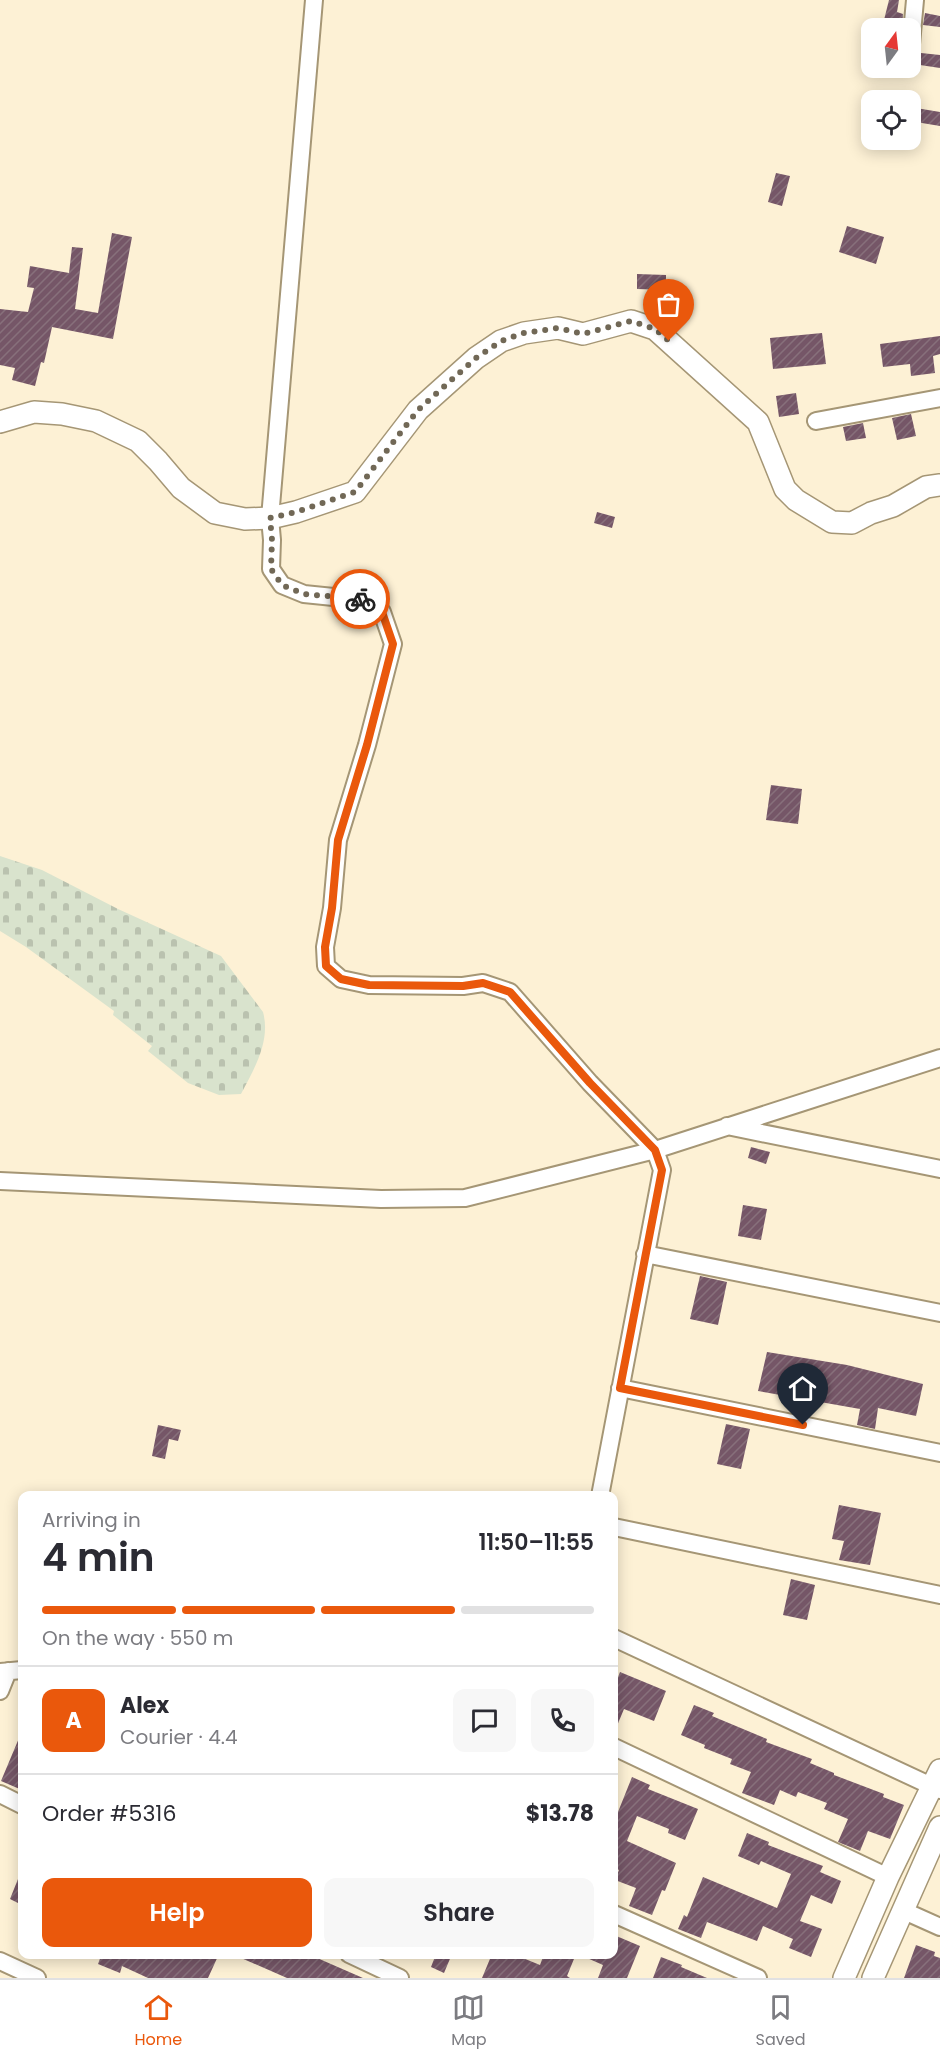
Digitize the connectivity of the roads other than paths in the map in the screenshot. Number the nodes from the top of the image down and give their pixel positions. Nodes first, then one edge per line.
1 (314, 0) edge
2 (915, 0) edge
3 (913, 18) edge
4 (940, 398) edge
5 (816, 421) dead end
6 (0, 422) edge
7 (940, 485) edge
8 (270, 518) junction
9 (940, 1058) edge
10 (726, 1126) junction
11 (655, 1150) junction
12 (940, 1169) edge
13 (0, 1181) edge
14 (645, 1254) junction
15 (940, 1313) edge
16 (620, 1388) junction
17 (940, 1453) edge
18 (601, 1491) edge
19 (618, 1528) edge
20 (940, 1594) edge
21 (618, 1640) edge
22 (10, 1671) edge
23 (0, 1690) edge
24 (618, 1748) edge
25 (937, 1782) edge
26 (0, 1794) edge
27 (18, 1803) edge
28 (940, 1827) edge
29 (888, 1876) junction
30 (902, 1910) junction
31 (618, 1916) edge
32 (940, 1927) edge
33 (360, 1959) edge
34 (0, 1961) edge
35 (38, 1978) edge
36 (400, 1978) edge
37 (758, 1978) edge
38 (844, 1978) edge
39 (873, 1978) edge

1 - 8 street
2 - 3 street
4 - 5 street
6 - 8 street
7 - 8 street
8 - 11 street
9 - 10 street
10 - 11 street
10 - 12 street
11 - 13 street
11 - 14 street
14 - 15 street
14 - 16 street
16 - 17 street
16 - 18 street
19 - 20 street
21 - 25 street
22 - 23 street
24 - 29 street
25 - 29 street
26 - 27 street
28 - 30 street
29 - 38 street
30 - 32 street
30 - 39 street
31 - 37 street
33 - 36 street
34 - 35 street

